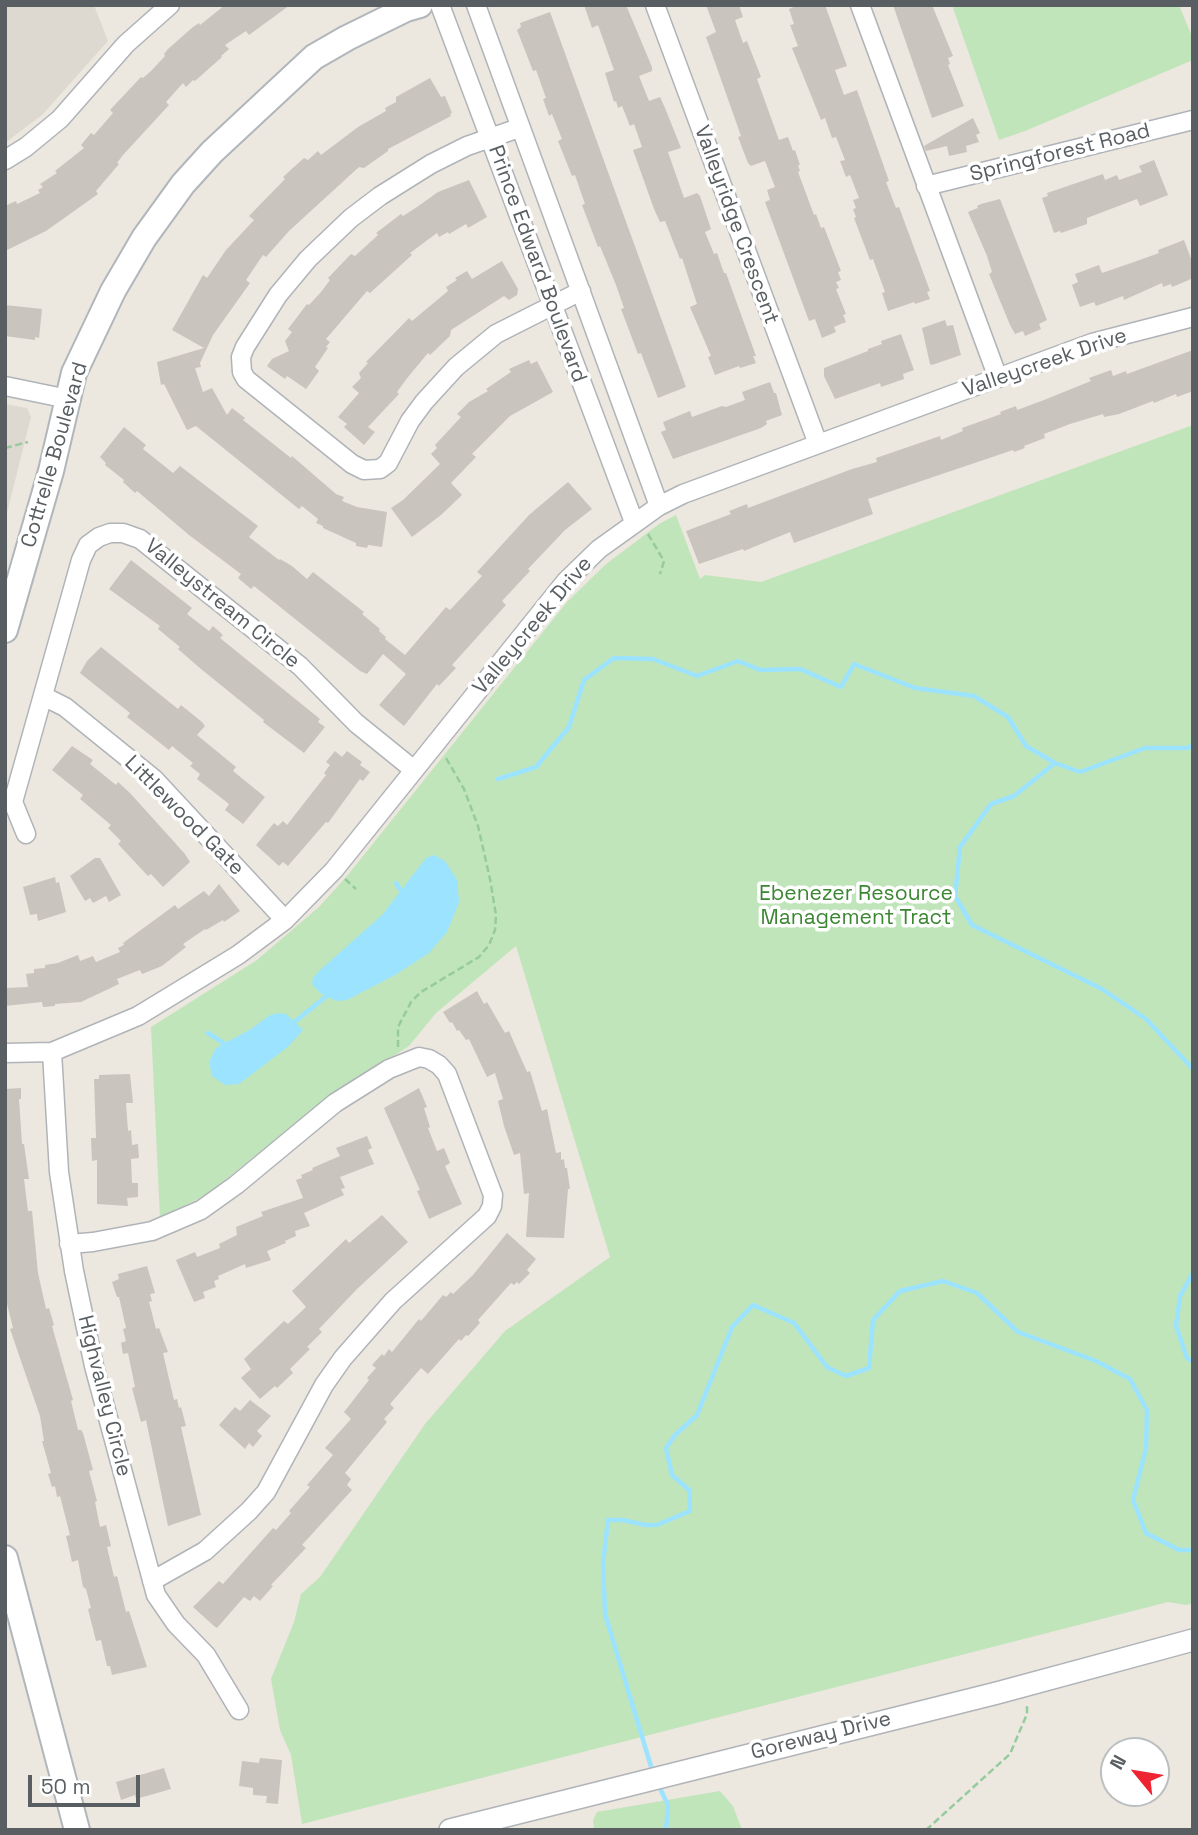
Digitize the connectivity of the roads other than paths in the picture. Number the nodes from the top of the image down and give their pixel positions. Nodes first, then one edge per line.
1 (170, 5) edge
2 (420, 5) edge
3 (440, 5) edge
4 (476, 5) edge
5 (655, 5) edge
6 (860, 5) edge
7 (1193, 120) edge
8 (519, 128) junction
9 (490, 138) junction
10 (5, 160) edge
11 (926, 186) junction
12 (581, 291) junction
13 (551, 305) junction
14 (1193, 317) edge
15 (998, 378) junction
16 (5, 386) edge
17 (68, 399) junction
18 (818, 444) junction
19 (659, 506) junction
20 (640, 526) junction
21 (5, 630) edge
22 (43, 695) junction
23 (414, 770) junction
24 (26, 834) dead end
25 (285, 920) junction
26 (52, 1052) junction
27 (5, 1053) edge
28 (69, 1244) junction
29 (5, 1558) edge
30 (152, 1581) junction
31 (1193, 1640) edge
32 (239, 1710) dead end
33 (77, 1830) edge
34 (450, 1830) edge

1 - 10 street
2 - 17 main road, Cottrelle Boulevard
3 - 9 street, Prince Edward Boulevard
4 - 8 street, Prince Edward Boulevard
5 - 18 street, Valleyridge Crescent
6 - 11 street
7 - 11 street, Springforest Road
8 - 9 street
8 - 12 street, Prince Edward Boulevard
9 - 13 street, Prince Edward Boulevard
9 - 13 street
11 - 15 street
12 - 13 street
12 - 19 street, Prince Edward Boulevard
13 - 20 street, Prince Edward Boulevard
14 - 15 street, Valleycreek Drive
15 - 18 street, Valleycreek Drive
16 - 17 street
17 - 21 main road, Cottrelle Boulevard
18 - 19 street, Valleycreek Drive
19 - 20 street, Valleycreek Drive
20 - 23 street, Valleycreek Drive
22 - 23 street, Valleystream Circle
22 - 24 street, Valleystream Circle
22 - 25 street, Littlewood Gate
23 - 25 street, Valleycreek Drive
25 - 26 street, Valleycreek Drive
26 - 27 street, Valleycreek Drive
26 - 28 street, Highvalley Circle
28 - 30 street, Highvalley Circle
28 - 30 street
29 - 33 main road
30 - 32 street, Highvalley Circle
31 - 34 street, Goreway Drive

